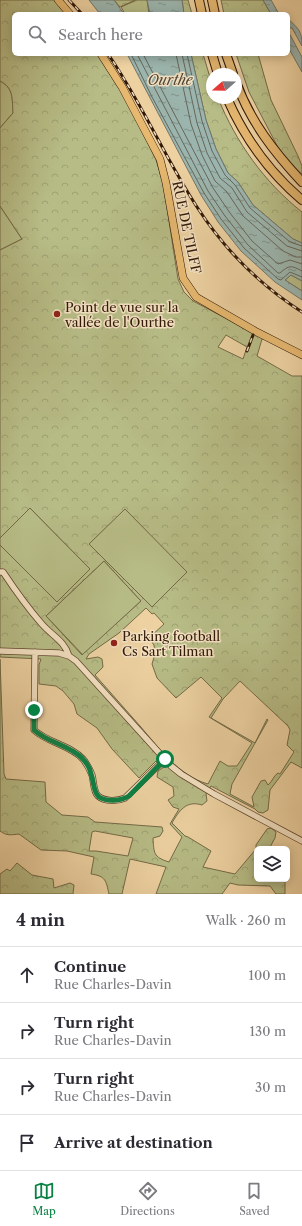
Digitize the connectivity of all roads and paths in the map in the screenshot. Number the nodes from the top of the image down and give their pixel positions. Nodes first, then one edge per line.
1 (58, 0) edge
2 (199, 0) edge
3 (212, 0) edge
4 (68, 12) edge
5 (202, 12) edge
6 (215, 12) edge
7 (102, 56) edge
8 (213, 56) edge
9 (227, 56) edge
10 (216, 68) edge
11 (231, 68) edge
12 (242, 96) edge
13 (230, 104) edge
14 (302, 182) edge
15 (302, 200) edge
16 (302, 355) edge
17 (0, 572) edge
18 (0, 651) edge
19 (35, 652) junction
20 (70, 656) junction
21 (165, 759) junction
22 (302, 841) edge

1 - 4 main road
2 - 5 highway
3 - 6 highway
7 - 16 main road, RUE DE TILFF
8 - 10 highway
9 - 11 highway
12 - 14 highway
13 - 15 highway
17 - 20 street
18 - 19 street
19 - 20 street
19 - 21 street
20 - 21 street
21 - 22 street

